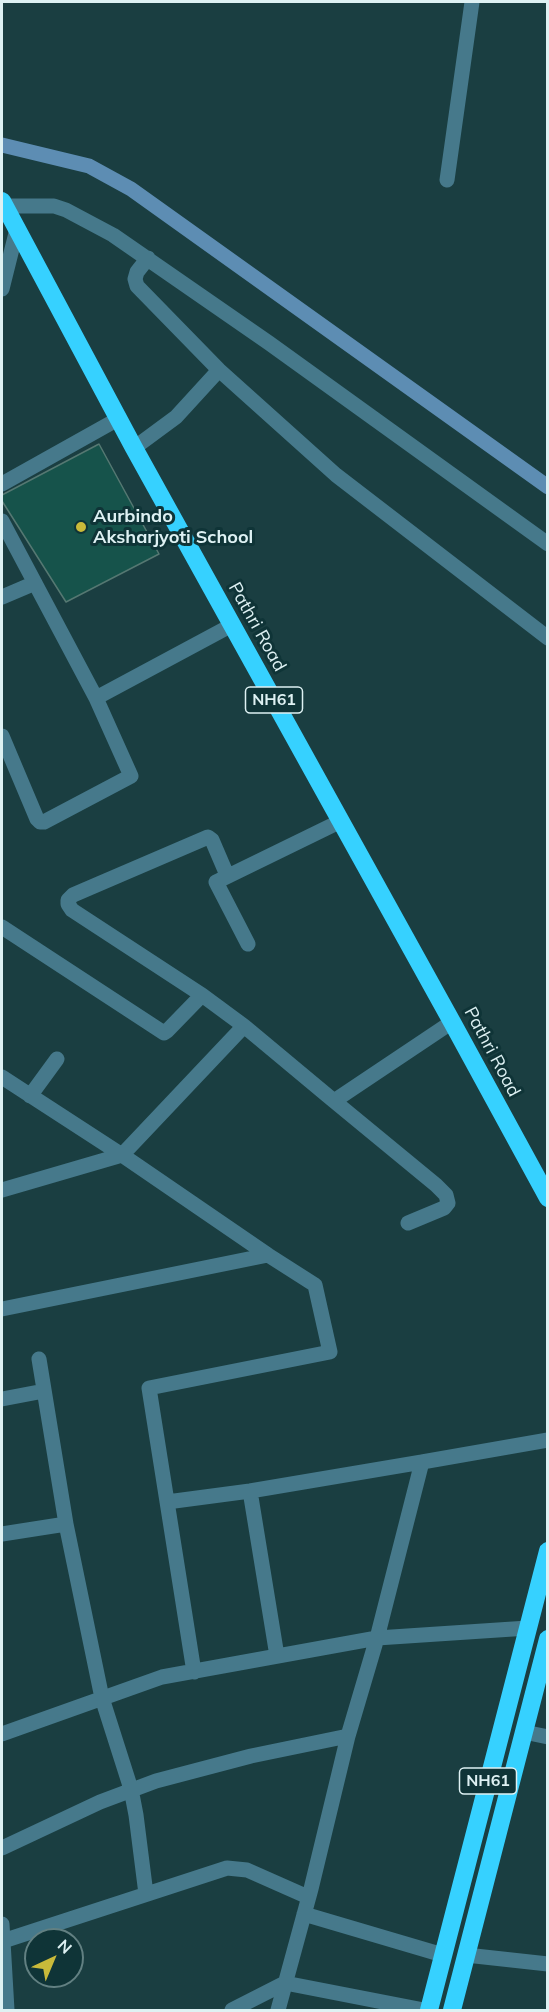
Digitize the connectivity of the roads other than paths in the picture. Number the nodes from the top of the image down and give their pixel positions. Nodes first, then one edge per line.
1 (472, 2) edge
2 (447, 180) dead end
3 (3, 204) edge
4 (17, 229) junction
5 (148, 258) junction
6 (2, 290) edge
7 (219, 370) junction
8 (118, 419) junction
9 (134, 448) junction
10 (2, 484) edge
11 (2, 521) edge
12 (548, 544) edge
13 (34, 583) junction
14 (2, 597) edge
15 (232, 625) junction
16 (548, 638) edge
17 (96, 698) junction
18 (2, 736) edge
19 (341, 821) junction
20 (227, 875) junction
21 (2, 927) edge
22 (248, 944) dead end
23 (202, 995) junction
24 (452, 1022) junction
25 (244, 1026) junction
26 (57, 1059) dead end
27 (2, 1077) edge
28 (30, 1096) junction
29 (334, 1101) junction
30 (122, 1155) junction
31 (2, 1190) edge
32 (548, 1198) edge
33 (408, 1223) dead end
34 (268, 1255) junction
35 (2, 1309) edge
36 (39, 1359) dead end
37 (44, 1391) junction
38 (2, 1399) edge
39 (548, 1440) edge
40 (422, 1462) junction
41 (250, 1491) junction
42 (166, 1502) junction
43 (66, 1524) junction
44 (2, 1534) edge
45 (548, 1551) edge
46 (528, 1628) junction
47 (377, 1638) junction
48 (548, 1639) edge
49 (277, 1656) junction
50 (194, 1672) junction
51 (102, 1698) junction
52 (524, 1732) junction
53 (2, 1734) edge
54 (348, 1736) junction
55 (548, 1737) edge
56 (131, 1789) junction
57 (2, 1848) edge
58 (146, 1894) junction
59 (308, 1897) junction
60 (304, 1914) junction
61 (2, 1924) edge
62 (3, 1941) junction
63 (466, 1955) junction
64 (442, 1962) junction
65 (548, 1964) edge
66 (461, 1975) junction
67 (285, 1983) junction
68 (7, 2010) edge
69 (232, 2010) edge
70 (278, 2010) edge
71 (424, 2010) edge
72 (429, 2010) edge
73 (452, 2010) edge

1 - 2 street
3 - 4 highway, Pathri Road / NH61
3 - 5 street
4 - 6 street
4 - 8 highway, Pathri Road / NH61
5 - 7 street
5 - 12 street
7 - 9 street
7 - 16 street
8 - 9 highway, Pathri Road / NH61
8 - 10 street
9 - 15 highway, Pathri Road / NH61
11 - 13 street
13 - 14 street
13 - 17 street
15 - 17 street
15 - 19 highway, Pathri Road / NH61
17 - 18 street
19 - 20 street
19 - 24 highway, Pathri Road / NH61
20 - 22 street
20 - 23 street
21 - 23 street
23 - 25 street
24 - 29 street
24 - 32 highway, Pathri Road / NH61
25 - 29 street
25 - 30 street
26 - 28 street
27 - 28 street
28 - 30 street
29 - 33 street
30 - 31 street
30 - 34 street
34 - 35 street
34 - 42 street
36 - 37 street
37 - 38 street
37 - 43 street
39 - 40 street
40 - 41 street
40 - 47 street
41 - 42 street
41 - 49 street
42 - 50 street
43 - 44 street
43 - 51 street
45 - 46 highway, NH61
46 - 47 street
46 - 64 highway, NH61
47 - 49 street
47 - 54 street
48 - 52 highway, NH61
49 - 50 street
50 - 51 street
51 - 53 street
51 - 56 street
52 - 55 street
52 - 63 highway, NH61
54 - 56 street
54 - 59 street
56 - 57 street
56 - 58 street
58 - 59 street
58 - 62 street
59 - 60 street
60 - 64 street
60 - 67 street
61 - 62 street
62 - 68 street
63 - 65 street
63 - 66 highway, NH61
64 - 66 highway
64 - 72 highway, NH61
66 - 73 highway, NH61
67 - 69 street
67 - 70 street
67 - 71 street

